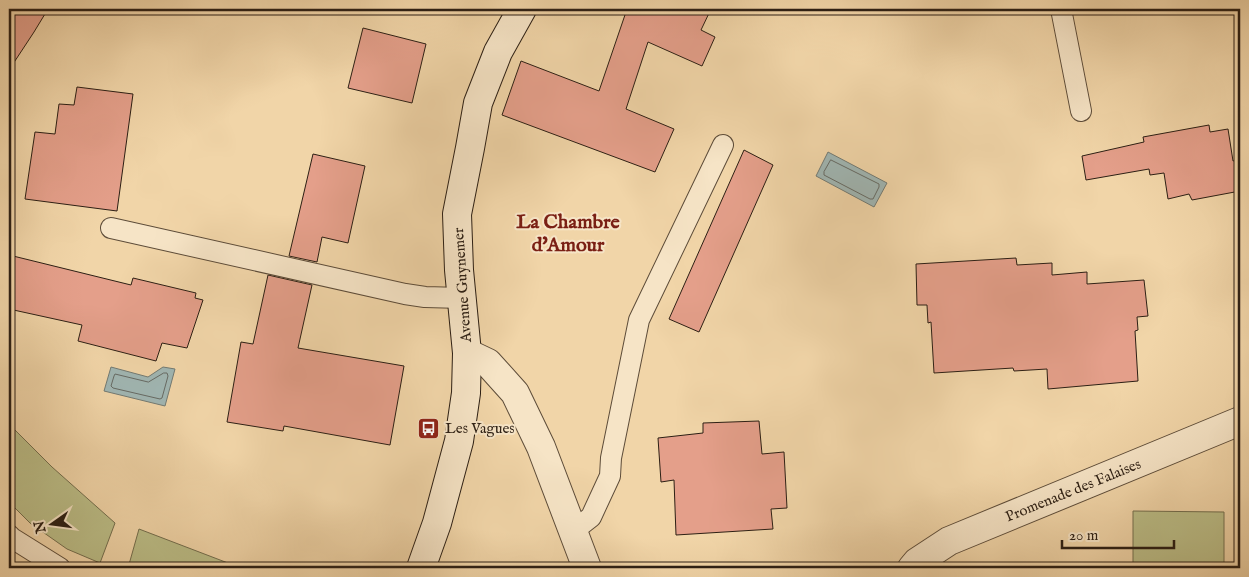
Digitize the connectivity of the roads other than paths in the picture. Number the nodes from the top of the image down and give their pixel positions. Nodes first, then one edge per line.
1 (522, 9) edge
2 (1062, 9) edge
3 (1081, 111) dead end
4 (723, 145) dead end
5 (111, 228) dead end
6 (462, 298) junction
7 (467, 352) junction
8 (1240, 421) edge
9 (573, 531) junction
10 (9, 535) edge
11 (60, 568) edge
12 (421, 568) edge
13 (587, 568) edge
14 (912, 568) edge

1 - 6 street, Avenue Guynemer
2 - 3 lane
4 - 9 lane
5 - 6 lane
6 - 7 street, Avenue Guynemer
7 - 9 street
7 - 12 street, Avenue Guynemer
8 - 14 street, Promenade des Falaises
9 - 13 street
10 - 11 lane

